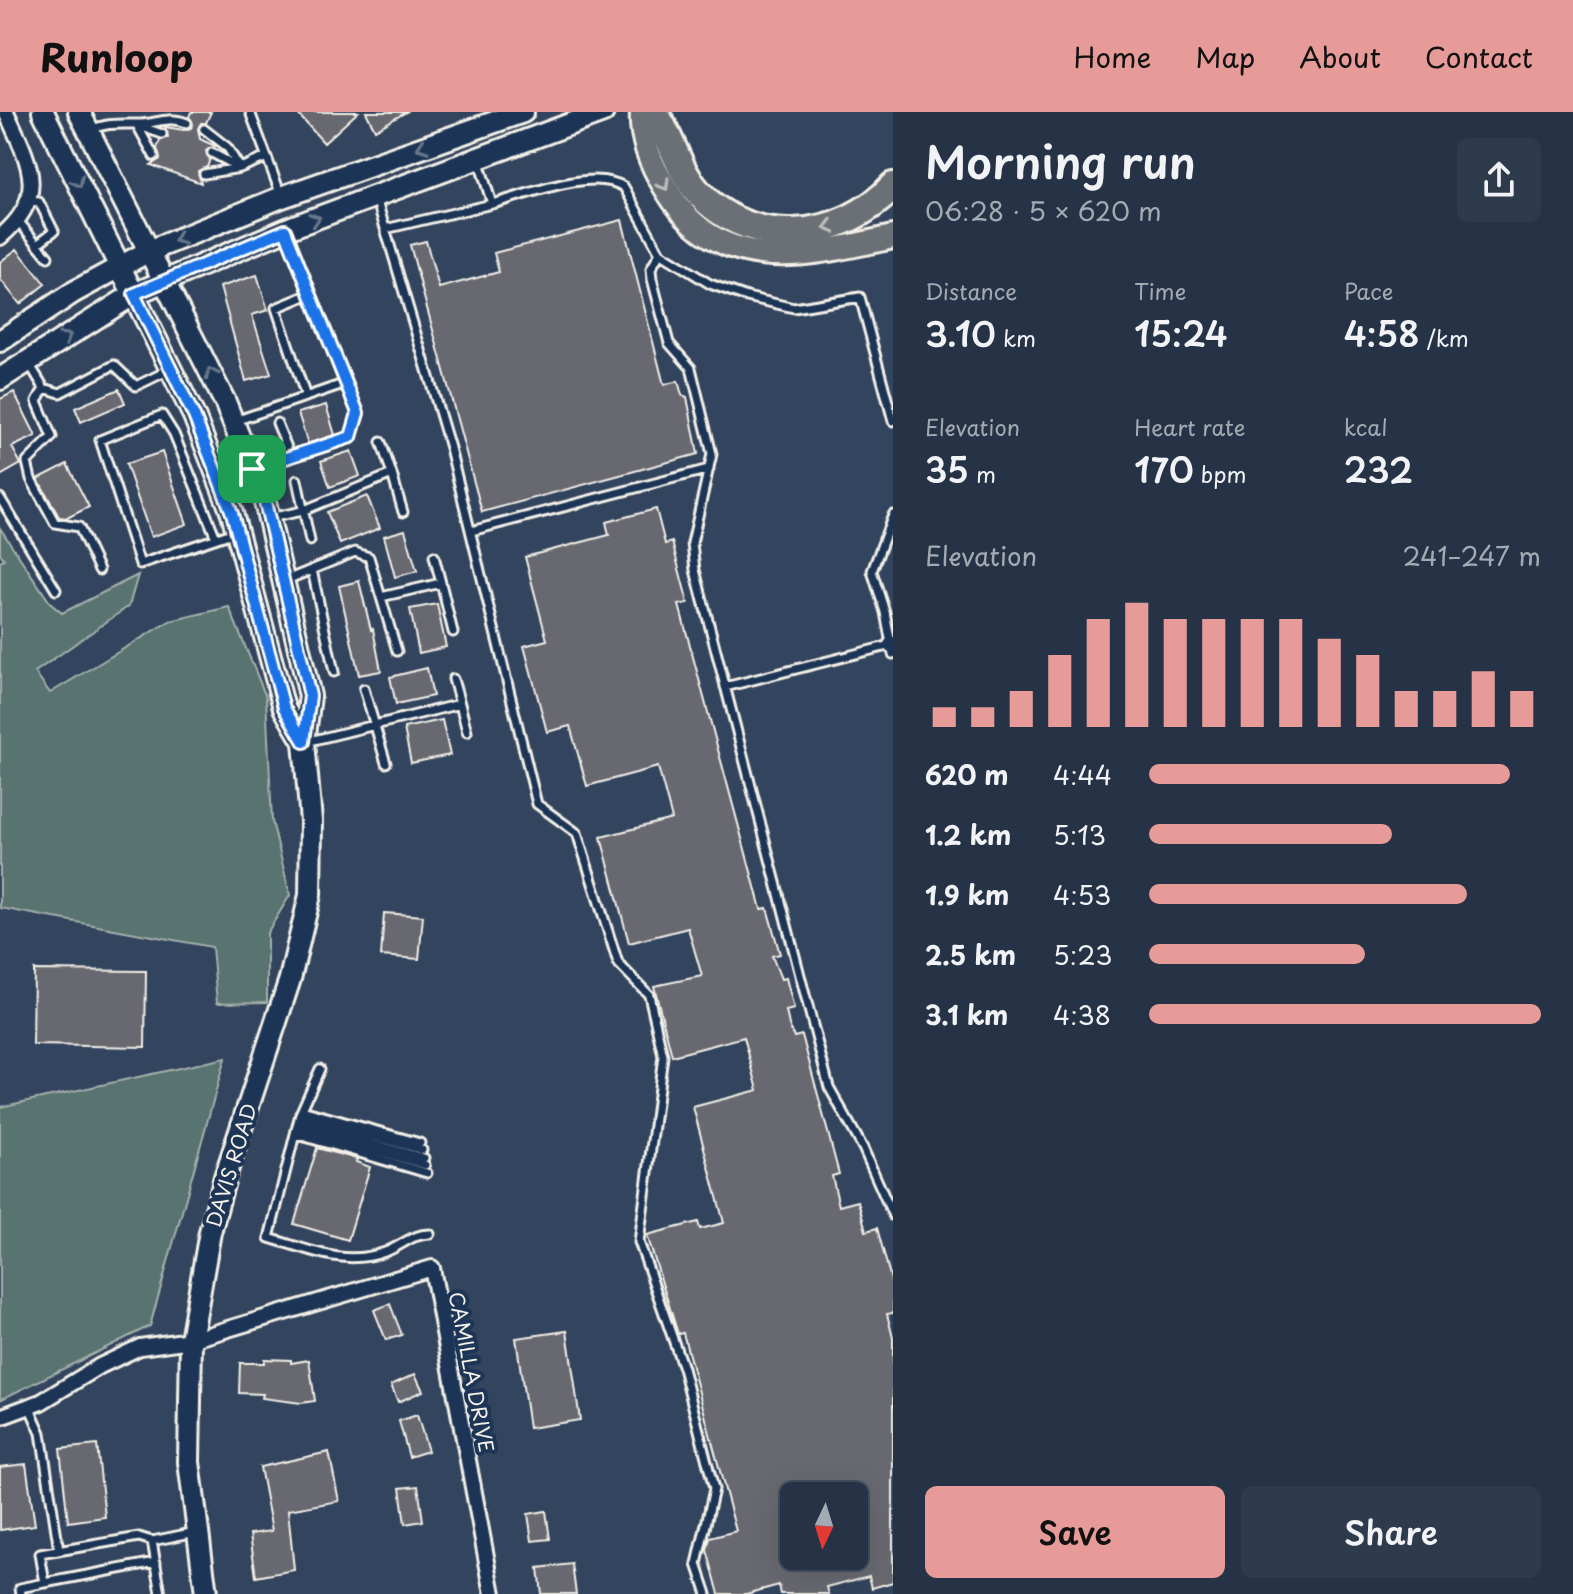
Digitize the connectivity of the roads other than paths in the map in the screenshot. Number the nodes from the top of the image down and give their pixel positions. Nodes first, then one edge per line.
1 (6, 112) edge
2 (43, 112) edge
3 (250, 112) edge
4 (523, 112) edge
5 (603, 112) edge
6 (642, 112) edge
7 (654, 112) edge
8 (83, 121) edge
9 (187, 123) dead end
10 (137, 125) junction
11 (204, 129) dead end
12 (162, 134) dead end
13 (212, 153) dead end
14 (154, 156) dead end
15 (267, 157) junction
16 (478, 160) junction
17 (240, 168) junction
18 (204, 174) dead end
19 (893, 186) edge
20 (282, 197) junction
21 (376, 198) junction
22 (30, 201) junction
23 (492, 204) junction
24 (19, 222) junction
25 (385, 229) junction
26 (285, 230) junction
27 (0, 237) edge
28 (893, 237) edge
29 (37, 244) junction
30 (149, 251) junction
31 (660, 253) junction
32 (48, 257) dead end
33 (120, 267) junction
34 (165, 280) junction
35 (134, 294) junction
36 (310, 294) junction
37 (0, 341) edge
38 (27, 361) junction
39 (171, 369) junction
40 (0, 379) edge
41 (346, 383) junction
42 (44, 388) junction
43 (306, 397) junction
44 (893, 421) edge
45 (233, 422) junction
46 (197, 423) junction
47 (277, 423) dead end
48 (174, 434) junction
49 (381, 442) dead end
50 (290, 455) junction
51 (252, 469) junction
52 (709, 469) junction
53 (392, 474) junction
54 (297, 480) dead end
55 (0, 498) edge
56 (302, 511) junction
57 (403, 512) dead end
58 (893, 515) edge
59 (268, 519) junction
60 (237, 531) junction
61 (471, 531) junction
62 (216, 538) junction
63 (310, 541) dead end
64 (434, 556) dead end
65 (99, 570) dead end
66 (312, 570) junction
67 (282, 581) junction
68 (441, 583) junction
69 (56, 590) dead end
70 (381, 597) junction
71 (453, 632) dead end
72 (892, 648) edge
73 (397, 651) dead end
74 (334, 672) dead end
75 (453, 679) dead end
76 (725, 687) junction
77 (364, 689) dead end
78 (460, 704) junction
79 (375, 725) junction
80 (467, 732) dead end
81 (304, 742) junction
82 (386, 763) dead end
83 (320, 1069) dead end
84 (299, 1122) junction
85 (423, 1158) junction
86 (890, 1195) edge
87 (893, 1216) edge
88 (430, 1234) dead end
89 (191, 1340) junction
90 (29, 1406) junction
91 (0, 1417) edge
92 (198, 1532) junction
93 (152, 1541) junction
94 (59, 1551) junction
95 (156, 1562) junction
96 (45, 1583) junction
97 (492, 1591) edge
98 (203, 1593) edge
99 (21, 1594) edge
100 (161, 1594) edge
101 (707, 1594) edge

1 - 22 street
2 -> 33 main road, DAVIS ROAD
3 - 15 lane
4 -> 20 main road
5 - 16 main road
6 -> 28 main road
19 -> 7 highway
8 - 10 lane
8 - 30 main road, DAVIS ROAD
9 - 10 lane
10 - 12 lane
10 - 14 lane
11 - 17 lane
13 - 17 lane
15 - 17 lane
15 - 20 lane
16 - 21 main road
16 - 23 lane
17 - 18 lane
20 -> 30 main road
21 - 25 lane
26 -> 21 main road
22 - 24 street
22 - 29 lane
23 - 25 lane
23 - 31 lane
24 - 27 street
24 - 29 lane
25 - 61 lane
26 - 34 main road
26 - 36 lane
29 - 32 lane
30 - 33 main road
30 - 34 main road, DAVIS ROAD
31 - 44 lane
31 - 52 lane
33 - 35 main road, DAVIS ROAD
33 - 37 main road
34 - 35 main road
45 -> 34 main road, DAVIS ROAD
38 -> 35 main road
35 - 39 main road, DAVIS ROAD
36 - 41 lane
36 - 43 lane
38 - 40 main road
38 - 42 lane
39 - 42 lane
39 - 46 main road, DAVIS ROAD
41 - 43 lane
41 - 50 lane
42 - 65 lane
43 - 45 lane
45 - 51 main road, DAVIS ROAD
46 - 48 lane
46 - 60 main road, DAVIS ROAD
47 - 50 lane
48 - 62 lane
48 - 62 lane
49 - 53 lane
50 - 51 lane
51 - 59 main road, DAVIS ROAD
52 - 61 lane
52 - 76 lane
53 - 56 lane
53 - 57 lane
54 - 56 lane
55 - 69 lane
56 - 59 lane
56 - 63 lane
58 - 72 lane
59 - 67 main road, DAVIS ROAD
60 - 62 lane
60 - 81 main road, DAVIS ROAD
61 - 101 lane
64 - 68 lane
66 - 67 lane
66 - 70 lane
66 - 74 lane
67 - 81 main road, DAVIS ROAD
68 - 70 lane
68 - 71 lane
70 - 73 lane
72 - 76 lane
75 - 78 lane
76 - 86 lane
77 - 79 lane
78 - 79 lane
78 - 80 lane
79 - 81 lane
79 - 82 lane
81 - 89 main road, DAVIS ROAD
83 - 84 lane
84 - 85 lane
84 - 85 lane
84 - 85 lane
84 - 88 lane
86 - 87 lane
89 - 90 street
89 - 92 main road, DAVIS ROAD
89 - 97 street, CAMILLA DRIVE
90 - 91 street
90 - 94 lane
92 - 93 lane
92 - 98 main road, DAVIS ROAD
93 - 94 lane
93 - 95 lane
94 - 96 lane
95 - 96 lane
95 - 100 lane
96 - 99 lane

